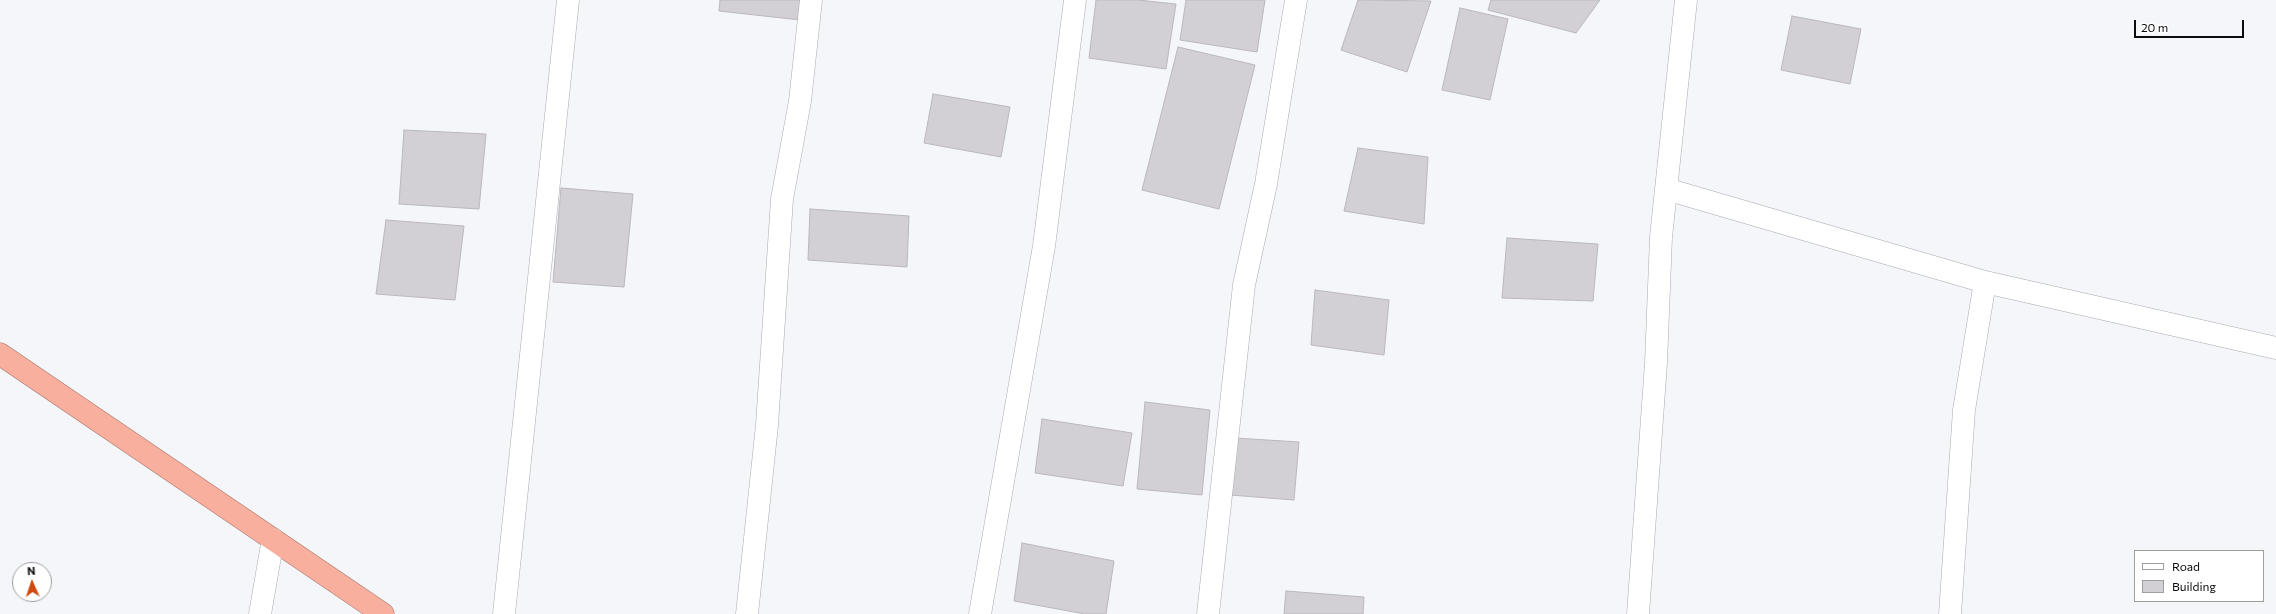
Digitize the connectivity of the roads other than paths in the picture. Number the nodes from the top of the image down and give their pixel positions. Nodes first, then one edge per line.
1 (568, 0) edge
2 (811, 0) edge
3 (1075, 0) edge
4 (1296, 0) edge
5 (1686, 0) edge
6 (1666, 189) junction
7 (1986, 282) junction
8 (2276, 348) edge
9 (0, 354) edge
10 (273, 539) junction
11 (260, 614) edge
12 (383, 614) edge
13 (504, 614) edge
14 (747, 614) edge
15 (980, 614) edge
16 (1208, 614) edge
17 (1638, 614) edge
18 (1950, 614) edge

1 - 13 street
2 - 14 street
3 - 15 street
4 - 16 street
5 - 6 street
6 - 7 street
6 - 17 street
7 - 8 street
7 - 18 street
9 - 10 highway
10 - 11 street
10 - 12 highway

